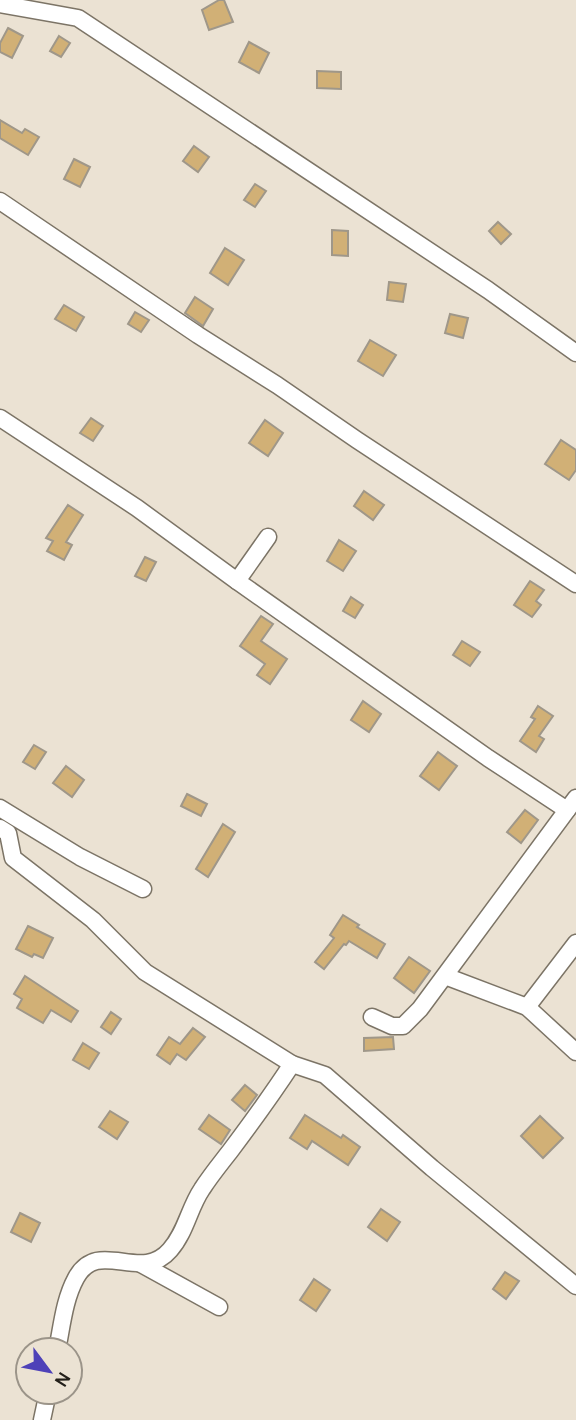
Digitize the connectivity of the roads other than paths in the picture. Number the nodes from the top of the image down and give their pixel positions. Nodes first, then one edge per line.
1 (0, 4) edge
2 (0, 201) edge
3 (576, 353) edge
4 (0, 418) edge
5 (268, 537) dead end
6 (237, 581) junction
7 (576, 584) edge
8 (571, 804) edge
9 (0, 808) edge
10 (0, 828) edge
11 (143, 889) dead end
12 (576, 943) edge
13 (444, 976) junction
14 (527, 1007) junction
15 (372, 1017) dead end
16 (576, 1052) edge
17 (292, 1064) junction
18 (141, 1264) junction
19 (576, 1286) edge
20 (219, 1307) dead end
21 (60, 1336) edge

1 - 3 street
2 - 7 street
4 - 6 street
5 - 6 street
6 - 8 street
8 - 13 street
9 - 11 street
10 - 17 street
12 - 14 street
13 - 14 street
13 - 15 street
14 - 16 street
17 - 18 street
17 - 19 street
18 - 20 street
18 - 21 street

